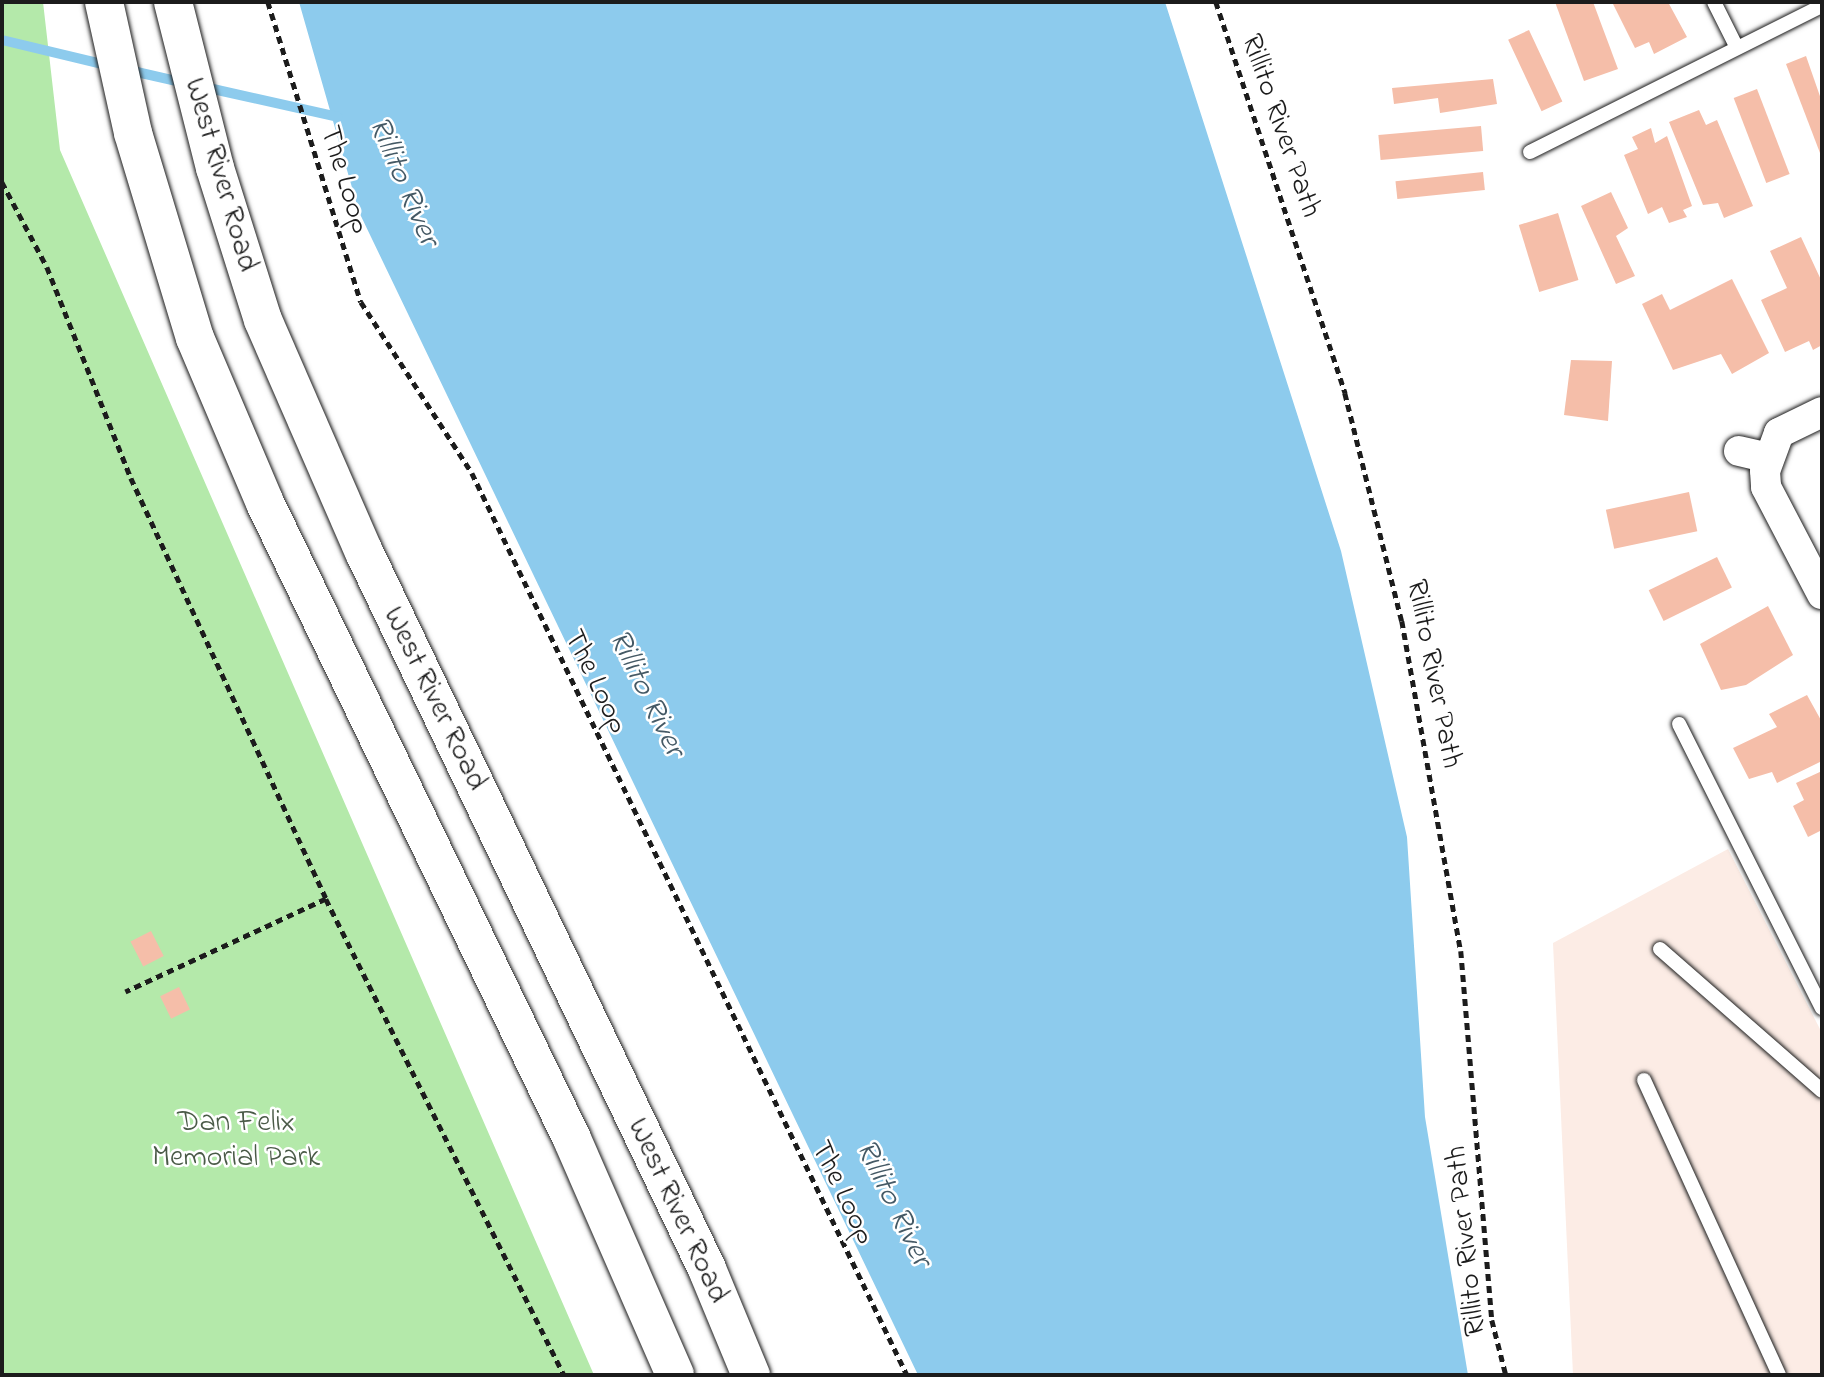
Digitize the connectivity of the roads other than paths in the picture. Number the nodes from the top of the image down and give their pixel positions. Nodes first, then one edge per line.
1 (1714, 2) edge
2 (1822, 6) edge
3 (106, 11) edge
4 (176, 20) edge
5 (1737, 48) junction
6 (1530, 152) dead end
7 (1822, 412) edge
8 (1822, 594) edge
9 (1679, 724) dead end
10 (1660, 949) dead end
11 (1822, 1009) edge
12 (1644, 1080) dead end
13 (1822, 1091) edge
14 (675, 1375) edge
15 (751, 1375) edge
16 (1779, 1375) edge

1 - 5 lane
2 - 5 lane
3 - 14 main road
4 - 15 main road, West River Road
5 - 6 lane
7 - 8 street
9 - 11 lane
10 - 13 lane
12 - 16 lane

